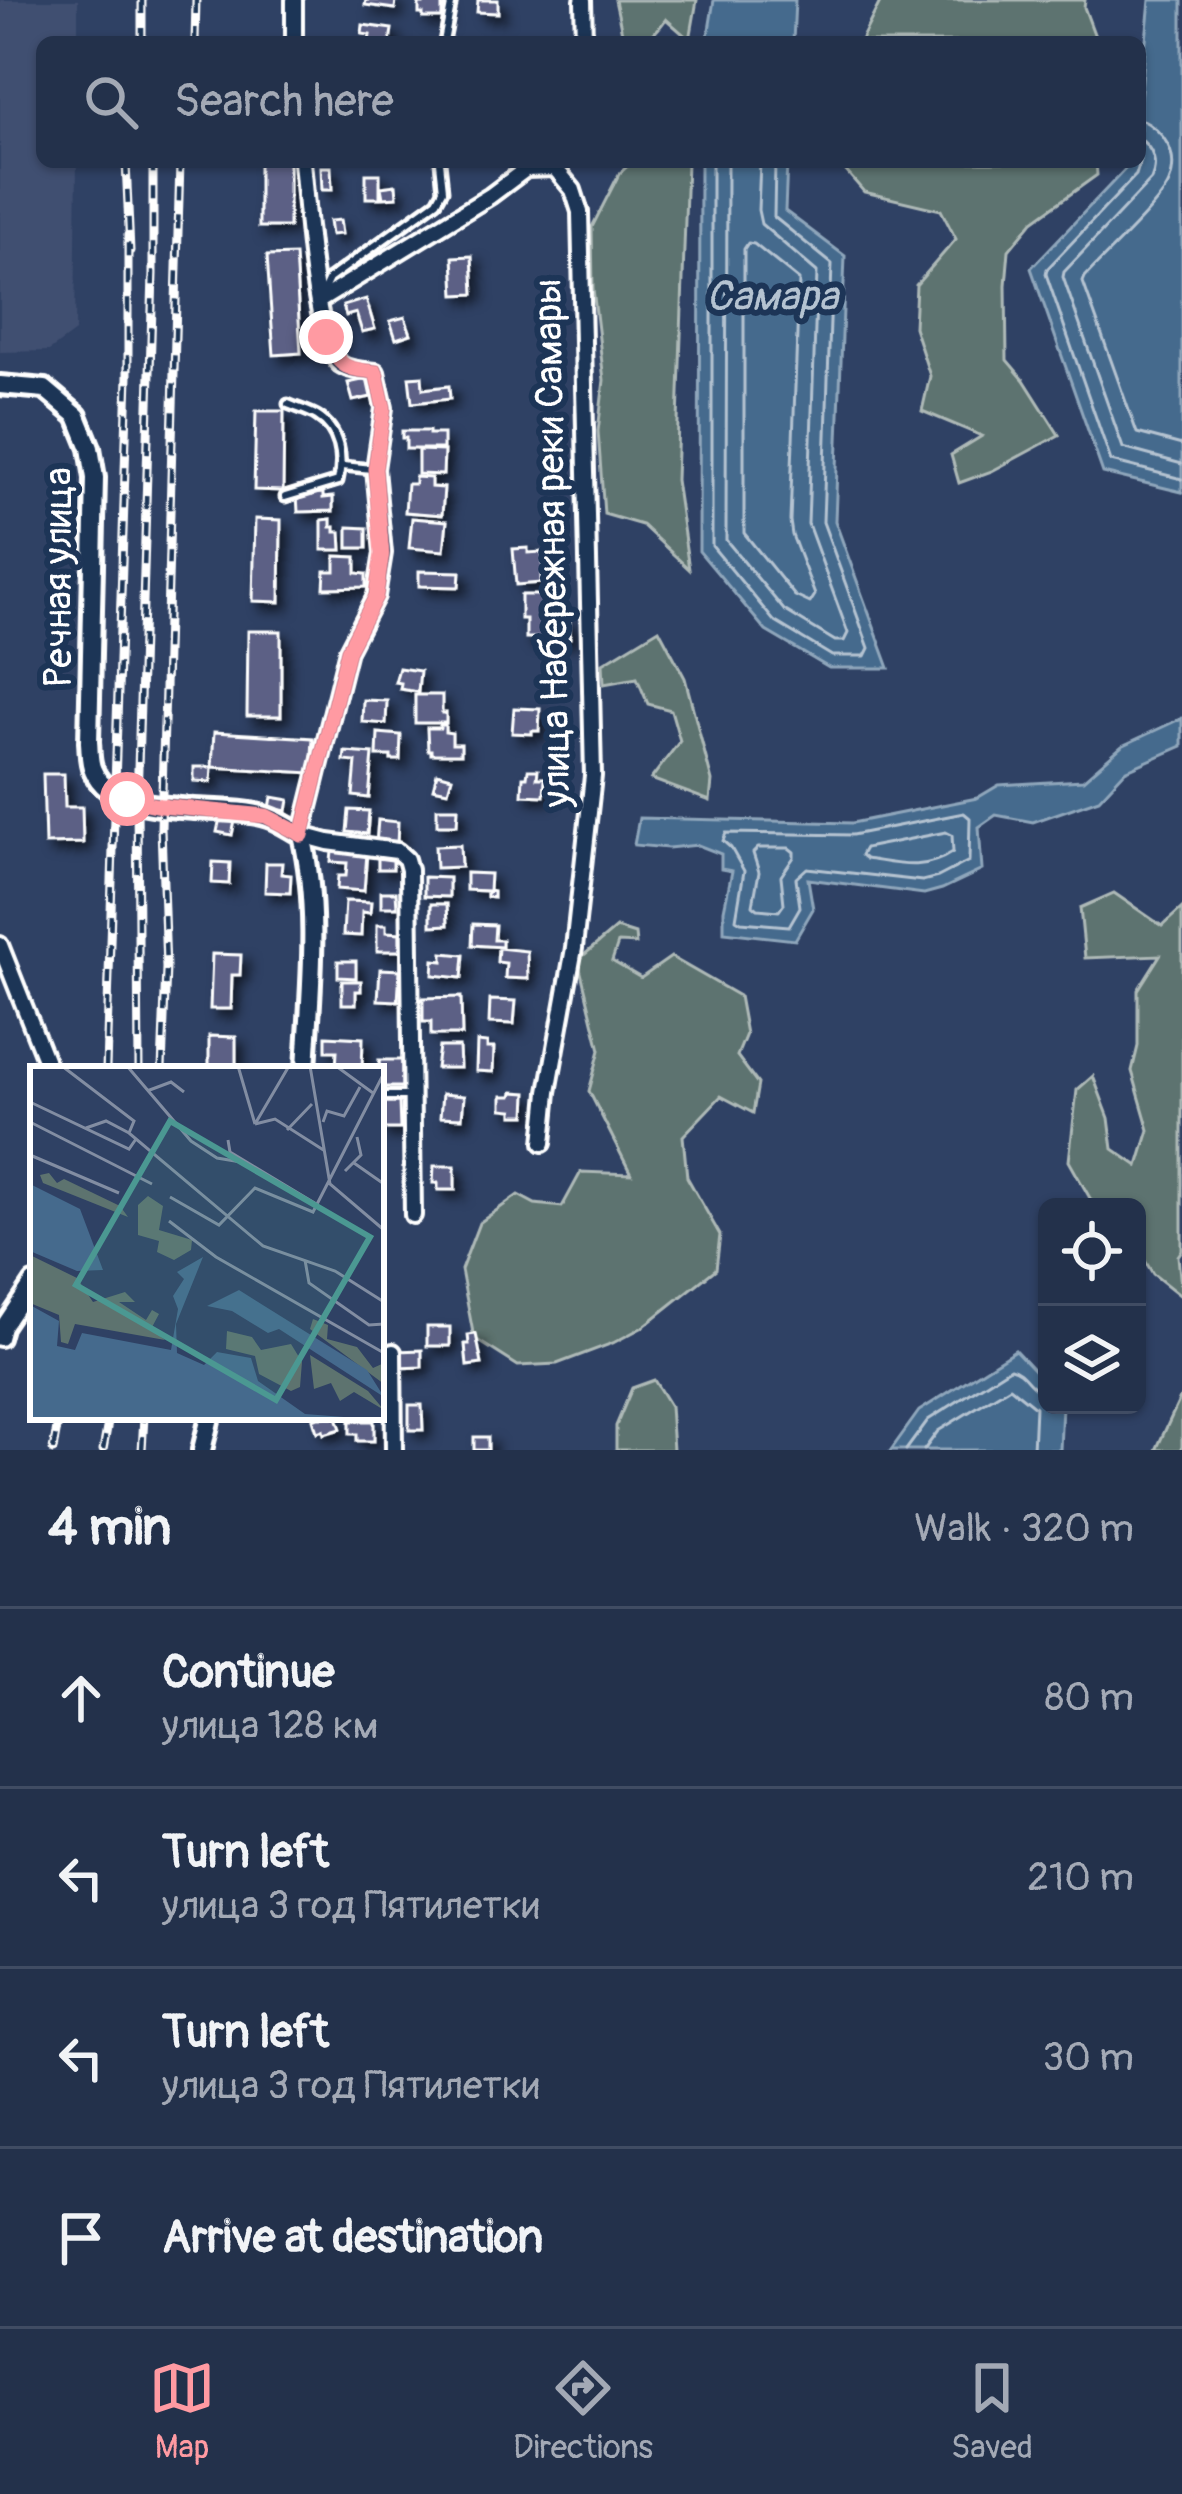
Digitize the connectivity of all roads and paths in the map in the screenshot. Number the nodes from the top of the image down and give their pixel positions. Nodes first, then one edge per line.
1 (294, 0) edge
2 (452, 0) edge
3 (583, 0) edge
4 (294, 36) edge
5 (445, 36) edge
6 (584, 36) edge
7 (303, 168) edge
8 (441, 168) edge
9 (534, 168) edge
10 (558, 168) edge
11 (319, 301) junction
12 (0, 385) edge
13 (288, 404) dead end
14 (342, 466) junction
15 (375, 469) junction
16 (285, 497) dead end
17 (302, 835) junction
18 (0, 944) edge
19 (49, 1066) edge
20 (306, 1066) edge
21 (384, 1096) edge
22 (412, 1096) junction
23 (543, 1143) dead end
24 (413, 1215) dead end
25 (30, 1286) edge
26 (0, 1338) edge
27 (393, 1352) dead end
28 (209, 1420) edge
29 (202, 1450) edge
30 (394, 1450) edge

1 - 4 street
2 - 5 lane
3 - 6 street
7 - 11 street
8 - 11 lane
9 - 11 street
10 - 23 street, улица Набережная реки Самары
11 - 15 street
12 - 17 street, Речная улица
13 - 14 lane
14 - 15 lane
14 - 16 lane
15 - 17 street
17 - 20 street
17 - 22 street
18 - 19 street
21 - 22 lane
22 - 24 street
25 - 26 street
27 - 30 street
28 - 29 street

